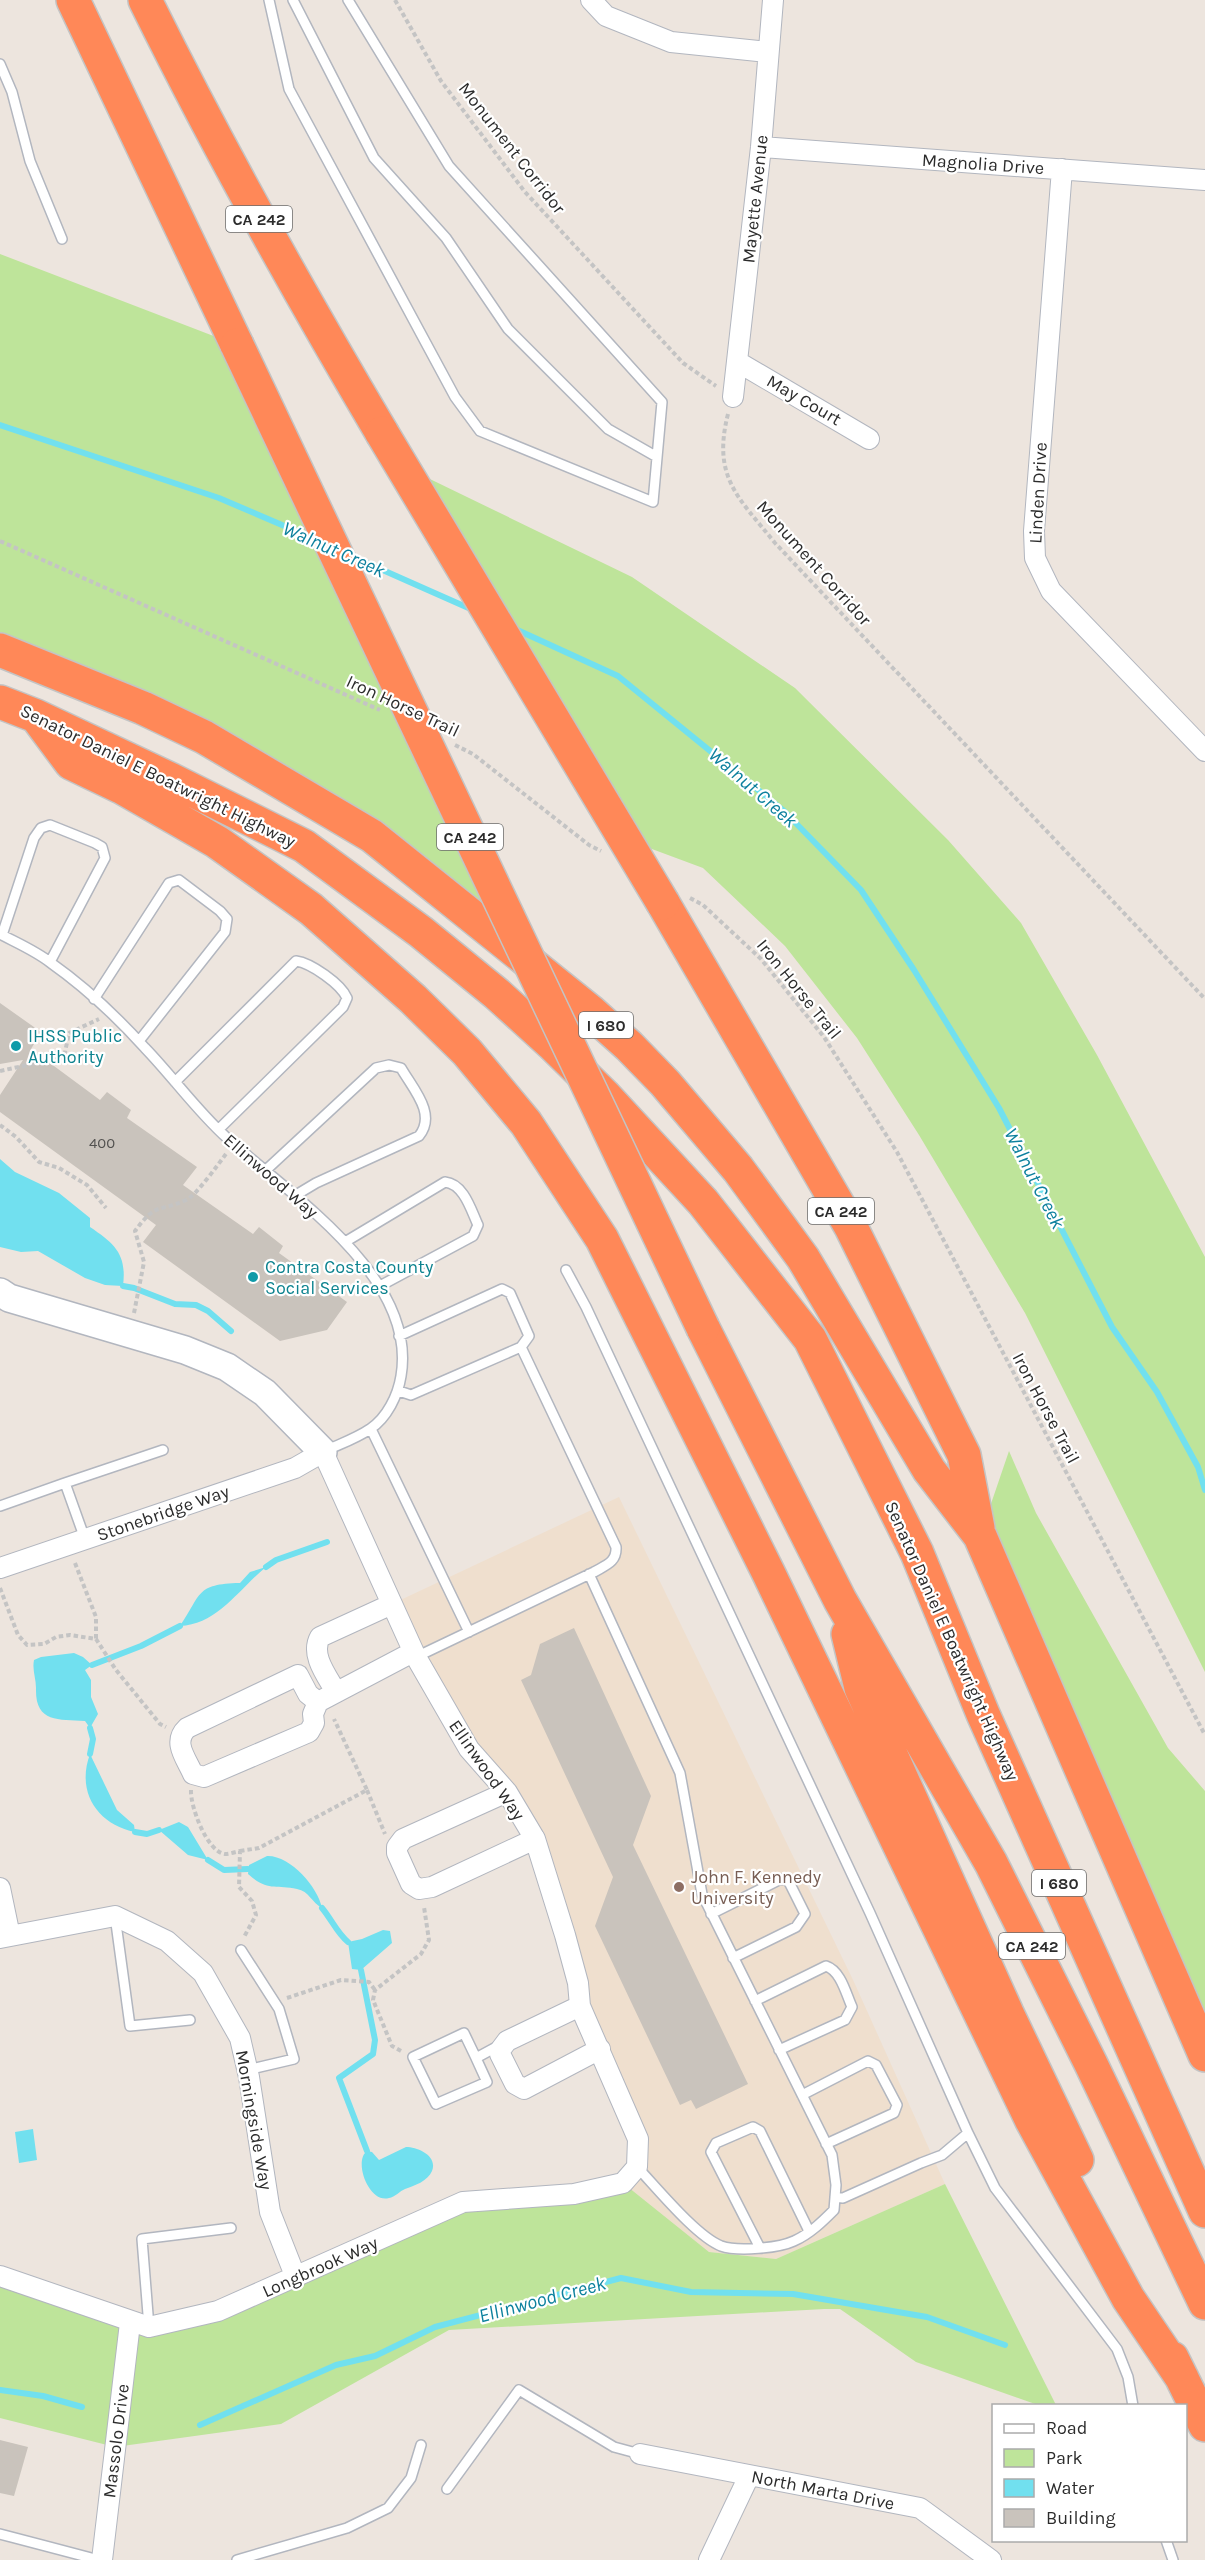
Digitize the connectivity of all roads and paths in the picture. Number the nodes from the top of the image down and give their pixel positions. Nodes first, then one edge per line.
1 (73, 0) edge
2 (145, 0) edge
3 (269, 0) edge
4 (293, 0) edge
5 (348, 0) edge
6 (395, 0) edge
7 (591, 0) edge
8 (773, 0) edge
9 (768, 52) junction
10 (0, 64) edge
11 (760, 147) junction
12 (1062, 170) junction
13 (1205, 180) edge
14 (62, 239) dead end
15 (738, 362) junction
16 (733, 398) junction
17 (869, 439) dead end
18 (657, 457) junction
19 (0, 541) edge
20 (0, 650) edge
21 (0, 702) edge
22 (385, 712) dead end
23 (36, 716) junction
24 (454, 744) dead end
25 (1205, 752) edge
26 (609, 855) dead end
27 (672, 898) junction
28 (1, 934) edge
29 (50, 962) junction
30 (94, 999) junction
31 (1205, 999) edge
32 (111, 1013) junction
33 (139, 1041) junction
34 (0, 1071) edge
35 (176, 1082) junction
36 (0, 1125) edge
37 (219, 1129) junction
38 (234, 1144) junction
39 (266, 1170) junction
40 (296, 1195) junction
41 (106, 1208) dead end
42 (345, 1242) junction
43 (566, 1270) dead end
44 (378, 1287) junction
45 (138, 1295) dead end
46 (3, 1300) edge
47 (399, 1336) junction
48 (521, 1347) junction
49 (399, 1391) junction
50 (371, 1429) junction
51 (163, 1450) dead end
52 (323, 1452) junction
53 (65, 1483) junction
54 (0, 1506) edge
55 (980, 1536) junction
56 (77, 1542) junction
57 (0, 1568) edge
58 (588, 1574) junction
59 (0, 1588) edge
60 (840, 1600) junction
61 (392, 1604) junction
62 (469, 1632) junction
63 (96, 1640) junction
64 (414, 1655) junction
65 (326, 1698) junction
66 (180, 1734) junction
67 (1205, 1735) edge
68 (193, 1774) junction
69 (367, 1790) junction
70 (507, 1792) junction
71 (535, 1839) junction
72 (397, 1847) junction
73 (240, 1851) junction
74 (0, 1888) edge
75 (419, 1889) junction
76 (711, 1914) junction
77 (115, 1916) junction
78 (5, 1937) edge
79 (241, 1950) joint
80 (733, 1958) junction
81 (375, 1990) junction
82 (755, 2001) junction
83 (275, 2002) junction
84 (580, 2006) junction
85 (190, 2020) dead end
86 (507, 2041) junction
87 (600, 2049) junction
88 (779, 2050) junction
89 (1205, 2055) edge
90 (413, 2058) junction
91 (476, 2058) junction
92 (247, 2070) junction
93 (802, 2095) junction
94 (968, 2133) junction
95 (826, 2144) junction
96 (637, 2167) junction
97 (835, 2197) junction
98 (1205, 2211) edge
99 (231, 2228) dead end
100 (809, 2231) junction
101 (760, 2248) junction
102 (0, 2276) edge
103 (296, 2278) junction
104 (1205, 2303) edge
105 (139, 2325) junction
106 (1182, 2378) junction
107 (1133, 2404) edge
108 (1205, 2426) edge
109 (421, 2445) dead end
110 (640, 2454) joint
111 (748, 2476) junction
112 (447, 2489) dead end
113 (0, 2534) edge
114 (1166, 2542) edge
115 (101, 2560) edge
116 (237, 2560) edge
117 (709, 2560) edge
118 (990, 2560) edge
119 (1173, 2560) edge

1 - 60 highway, CA 242, bridge
2 - 27 highway, CA 242, bridge
3 - 18 lane
4 - 18 lane
5 - 18 lane
6 - 16 path, Monument Corridor
7 - 9 street
8 - 9 street, Mayette Avenue
9 - 11 street, Mayette Avenue
10 - 14 lane
11 - 12 street, Magnolia Drive
11 - 15 street, Mayette Avenue
12 - 13 street, Magnolia Drive
12 - 25 street, Linden Drive
15 - 16 street, Mayette Avenue
15 - 17 street, May Court
16 - 31 path, Monument Corridor
19 - 22 path, Iron Horse Trail
20 - 55 highway, I 680
21 - 23 highway, Senator Daniel E Boatwright Highway / I 680
23 - 98 highway, Senator Daniel E Boatwright Highway / I 680
23 - 106 highway
24 - 26 path, Iron Horse Trail
27 - 55 highway, CA 242
27 - 67 path, Iron Horse Trail
28 - 29 lane, Ellinwood Way
28 - 29 lane
29 - 30 lane, Ellinwood Way
30 - 32 lane, Ellinwood Way
30 - 33 lane
32 - 33 lane, Ellinwood Way
32 - 34 path
33 - 35 lane, Ellinwood Way
35 - 37 lane, Ellinwood Way
35 - 37 lane
36 - 41 path
37 - 38 lane, Ellinwood Way
38 - 39 lane, Ellinwood Way
38 - 45 path
39 - 40 lane, Ellinwood Way
39 - 40 lane
40 - 42 lane, Ellinwood Way
42 - 44 lane, Ellinwood Way
42 - 44 lane
43 - 94 lane
44 - 47 lane, Ellinwood Way
46 - 52 street, Ellinwood Way
47 - 48 lane
47 - 49 lane, Ellinwood Way
48 - 49 lane
48 - 58 lane
49 - 50 lane, Ellinwood Way
50 - 52 lane, Ellinwood Way
50 - 62 lane
51 - 53 lane
52 - 56 street, Stonebridge Way
52 - 61 street, Ellinwood Way
53 - 54 lane
53 - 56 lane
55 - 89 highway, I 680
56 - 57 street, Stonebridge Way
56 - 63 path
58 - 62 lane
58 - 76 lane
59 - 63 path
60 - 104 highway, CA 242
60 - 106 highway
61 - 64 street, Ellinwood Way
61 - 65 street
62 - 64 lane
63 - 66 path
64 - 65 street
64 - 70 street, Ellinwood Way
65 - 66 street
65 - 68 street
65 - 69 path
66 - 68 street
68 - 73 path
69 - 72 path
69 - 73 path
70 - 71 street, Ellinwood Way
70 - 72 street
71 - 75 street
71 - 84 street, Ellinwood Way
72 - 75 street
73 - 79 path
74 - 78 street
75 - 81 path
76 - 80 lane
76 - 80 lane
77 - 78 street
77 - 85 lane
77 - 92 street, Morningside Way
79 - 83 lane
80 - 82 lane
81 - 83 path
81 - 90 path
82 - 88 lane
82 - 88 lane
83 - 92 lane
84 - 86 street
84 - 87 street, Ellinwood Way
86 - 87 street
86 - 91 lane
87 - 96 street, Ellinwood Way
88 - 93 lane
90 - 91 lane
90 - 91 lane
92 - 103 street, Morningside Way
93 - 95 lane
93 - 95 lane
94 - 97 lane
94 - 107 lane
95 - 97 lane
96 - 101 lane
96 - 103 street, Longbrook Way
97 - 100 lane
99 - 105 lane
100 - 101 lane
100 - 101 lane
102 - 105 street
103 - 105 street, Longbrook Way
105 - 115 street, Massolo Drive
106 - 108 highway
109 - 116 lane
110 - 111 street, North Marta Drive
110 - 112 lane
111 - 117 street
111 - 118 street, North Marta Drive
113 - 115 lane
114 - 119 lane

